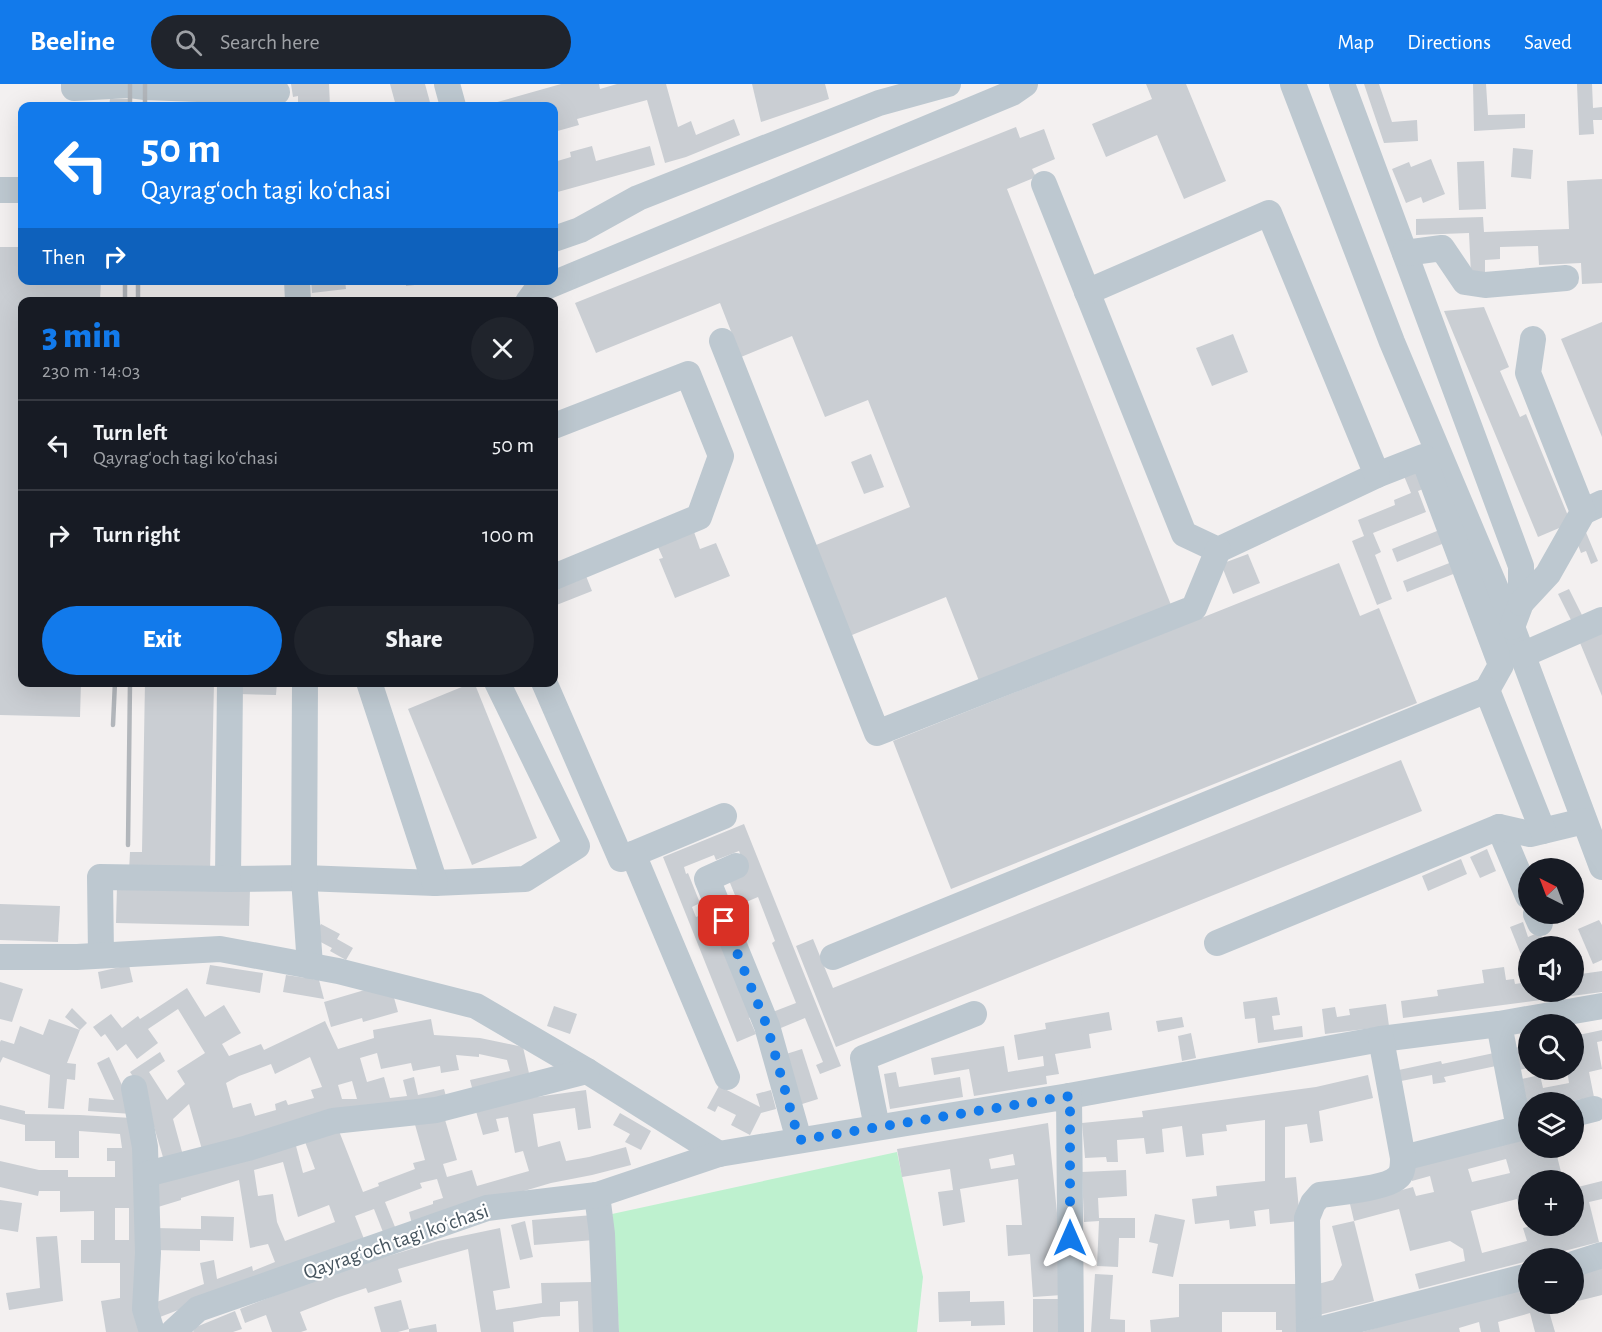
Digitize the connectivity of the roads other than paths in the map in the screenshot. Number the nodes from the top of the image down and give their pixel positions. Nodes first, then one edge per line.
1 (74, 84) edge
2 (447, 84) edge
3 (947, 84) edge
4 (1025, 84) edge
5 (1293, 84) edge
6 (1342, 84) edge
7 (277, 94) edge
8 (452, 102) edge
9 (1044, 184) dead end
10 (0, 190) edge
11 (18, 190) edge
12 (558, 238) edge
13 (1405, 253) junction
14 (1566, 278) dead end
15 (558, 282) edge
16 (550, 285) edge
17 (1087, 292) junction
18 (532, 297) edge
19 (1533, 339) dead end
20 (722, 341) dead end
21 (558, 424) edge
22 (1377, 475) junction
23 (1592, 507) edge
24 (1218, 550) junction
25 (558, 575) edge
26 (1521, 603) junction
27 (1602, 620) edge
28 (1512, 627) junction
29 (1522, 655) junction
30 (230, 687) edge
31 (305, 687) edge
32 (371, 687) edge
33 (499, 687) edge
34 (546, 687) edge
35 (1487, 690) junction
36 (724, 816) dead end
37 (1584, 821) junction
38 (1499, 827) junction
39 (1544, 831) junction
40 (633, 854) junction
41 (736, 866) dead end
42 (1602, 867) edge
43 (1518, 872) edge
44 (304, 878) junction
45 (228, 879) junction
46 (435, 883) junction
47 (1217, 943) dead end
48 (101, 956) junction
49 (0, 957) edge
50 (833, 957) dead end
51 (310, 966) junction
52 (1602, 1006) edge
53 (974, 1014) dead end
54 (1499, 1024) junction
55 (1381, 1039) junction
56 (588, 1071) junction
57 (727, 1077) dead end
58 (134, 1089) dead end
59 (1070, 1096) junction
60 (1518, 1102) edge
61 (877, 1127) junction
62 (1518, 1129) edge
63 (799, 1140) junction
64 (719, 1154) junction
65 (1403, 1158) junction
66 (147, 1174) junction
67 (597, 1195) junction
68 (1602, 1256) edge
69 (1584, 1261) edge
70 (1518, 1279) edge
71 (152, 1332) edge
72 (172, 1332) edge
73 (606, 1332) edge
74 (1071, 1332) edge
75 (1309, 1332) edge

1 - 7 street
2 - 8 street
3 - 12 street
4 - 15 street
5 - 28 street
6 - 13 street
9 - 17 street
10 - 11 street
13 - 14 street
13 - 26 street
16 - 18 street
17 - 22 street
17 - 24 street
19 - 23 street
20 - 24 street
21 - 25 street
22 - 24 street
22 - 35 street
23 - 26 street
26 - 28 street
27 - 29 street
28 - 29 street
29 - 37 street
30 - 45 street
31 - 44 street
32 - 46 street
33 - 46 street
34 - 40 street
35 - 39 street
35 - 50 street
36 - 40 street
37 - 39 street
37 - 42 street
38 - 39 street
38 - 43 street
38 - 47 street
40 - 57 street
41 - 63 street
44 - 45 street
44 - 46 street
44 - 51 street
45 - 48 street
48 - 49 street
48 - 51 street
51 - 56 street
52 - 54 street, Qayragʻoch tagi koʻchasi
53 - 61 street
54 - 55 street, Qayragʻoch tagi koʻchasi
54 - 60 street
55 - 59 street, Qayragʻoch tagi koʻchasi
55 - 65 street
56 - 64 street
56 - 66 street
58 - 66 street
59 - 61 street, Qayragʻoch tagi koʻchasi
59 - 74 street
61 - 63 street, Qayragʻoch tagi koʻchasi
62 - 65 street
63 - 64 street, Qayragʻoch tagi koʻchasi
64 - 67 street, Qayragʻoch tagi koʻchasi
65 - 75 street
66 - 71 street
67 - 72 street, Qayragʻoch tagi koʻchasi
67 - 73 street
68 - 69 street
70 - 75 street

